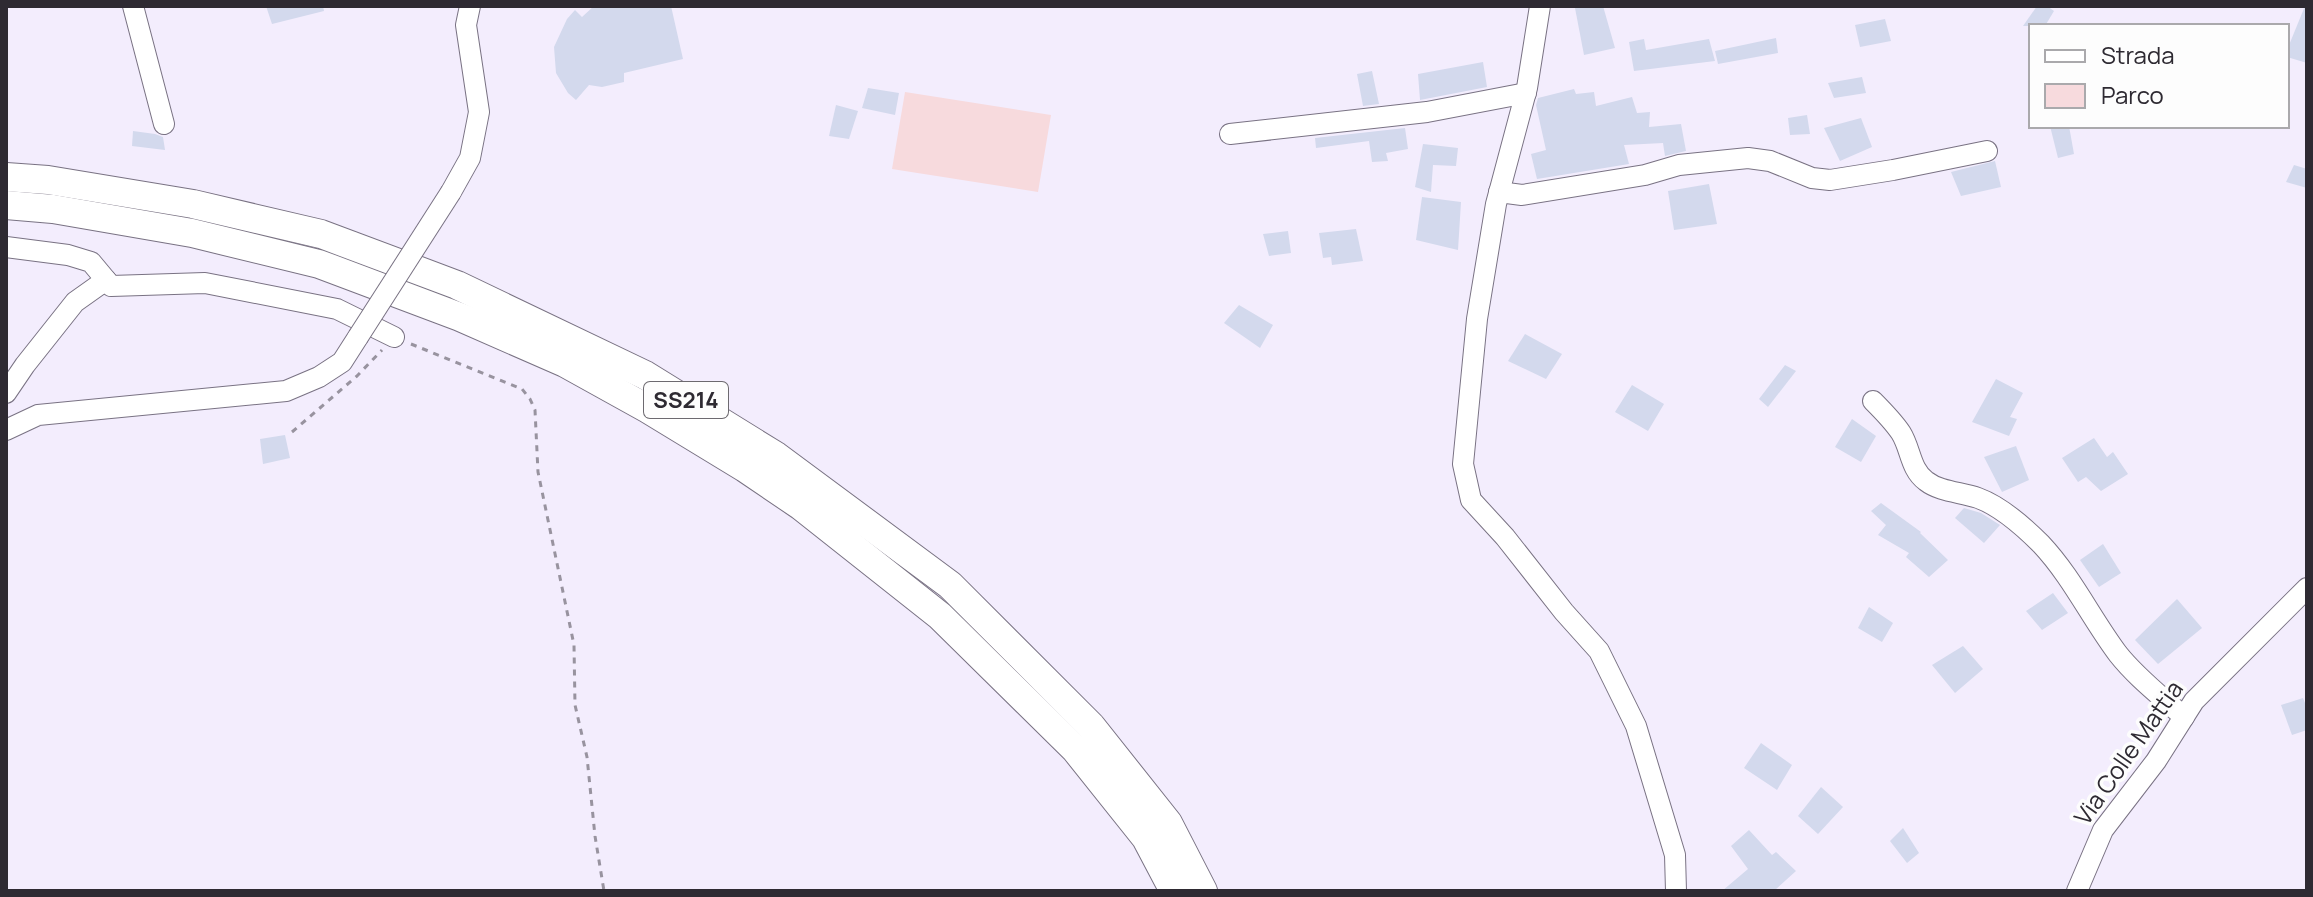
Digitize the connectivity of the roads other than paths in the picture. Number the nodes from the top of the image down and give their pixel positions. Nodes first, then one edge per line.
1 (133, 6) edge
2 (470, 6) edge
3 (1540, 6) edge
4 (1526, 93) junction
5 (164, 124) dead end
6 (1230, 134) dead end
7 (1987, 151) dead end
8 (6, 177) edge
9 (1499, 192) junction
10 (6, 205) edge
11 (6, 247) edge
12 (106, 280) junction
13 (394, 337) road end
14 (6, 393) edge
15 (1873, 401) dead end
16 (6, 430) edge
17 (2307, 588) edge
18 (2184, 717) junction
19 (1174, 891) edge
20 (1203, 891) edge
21 (1676, 891) edge
22 (2077, 891) edge

1 - 5 street
2 - 16 street, bridge
3 - 4 street
4 - 6 street
4 - 9 street
7 - 9 street
8 - 20 highway, SS214
9 - 21 street
10 - 19 highway, SS214
11 - 12 street
12 - 13 street
12 - 14 street
15 - 18 street
17 - 18 street, Via Colle Mattia
18 - 22 street, Via Colle Mattia

